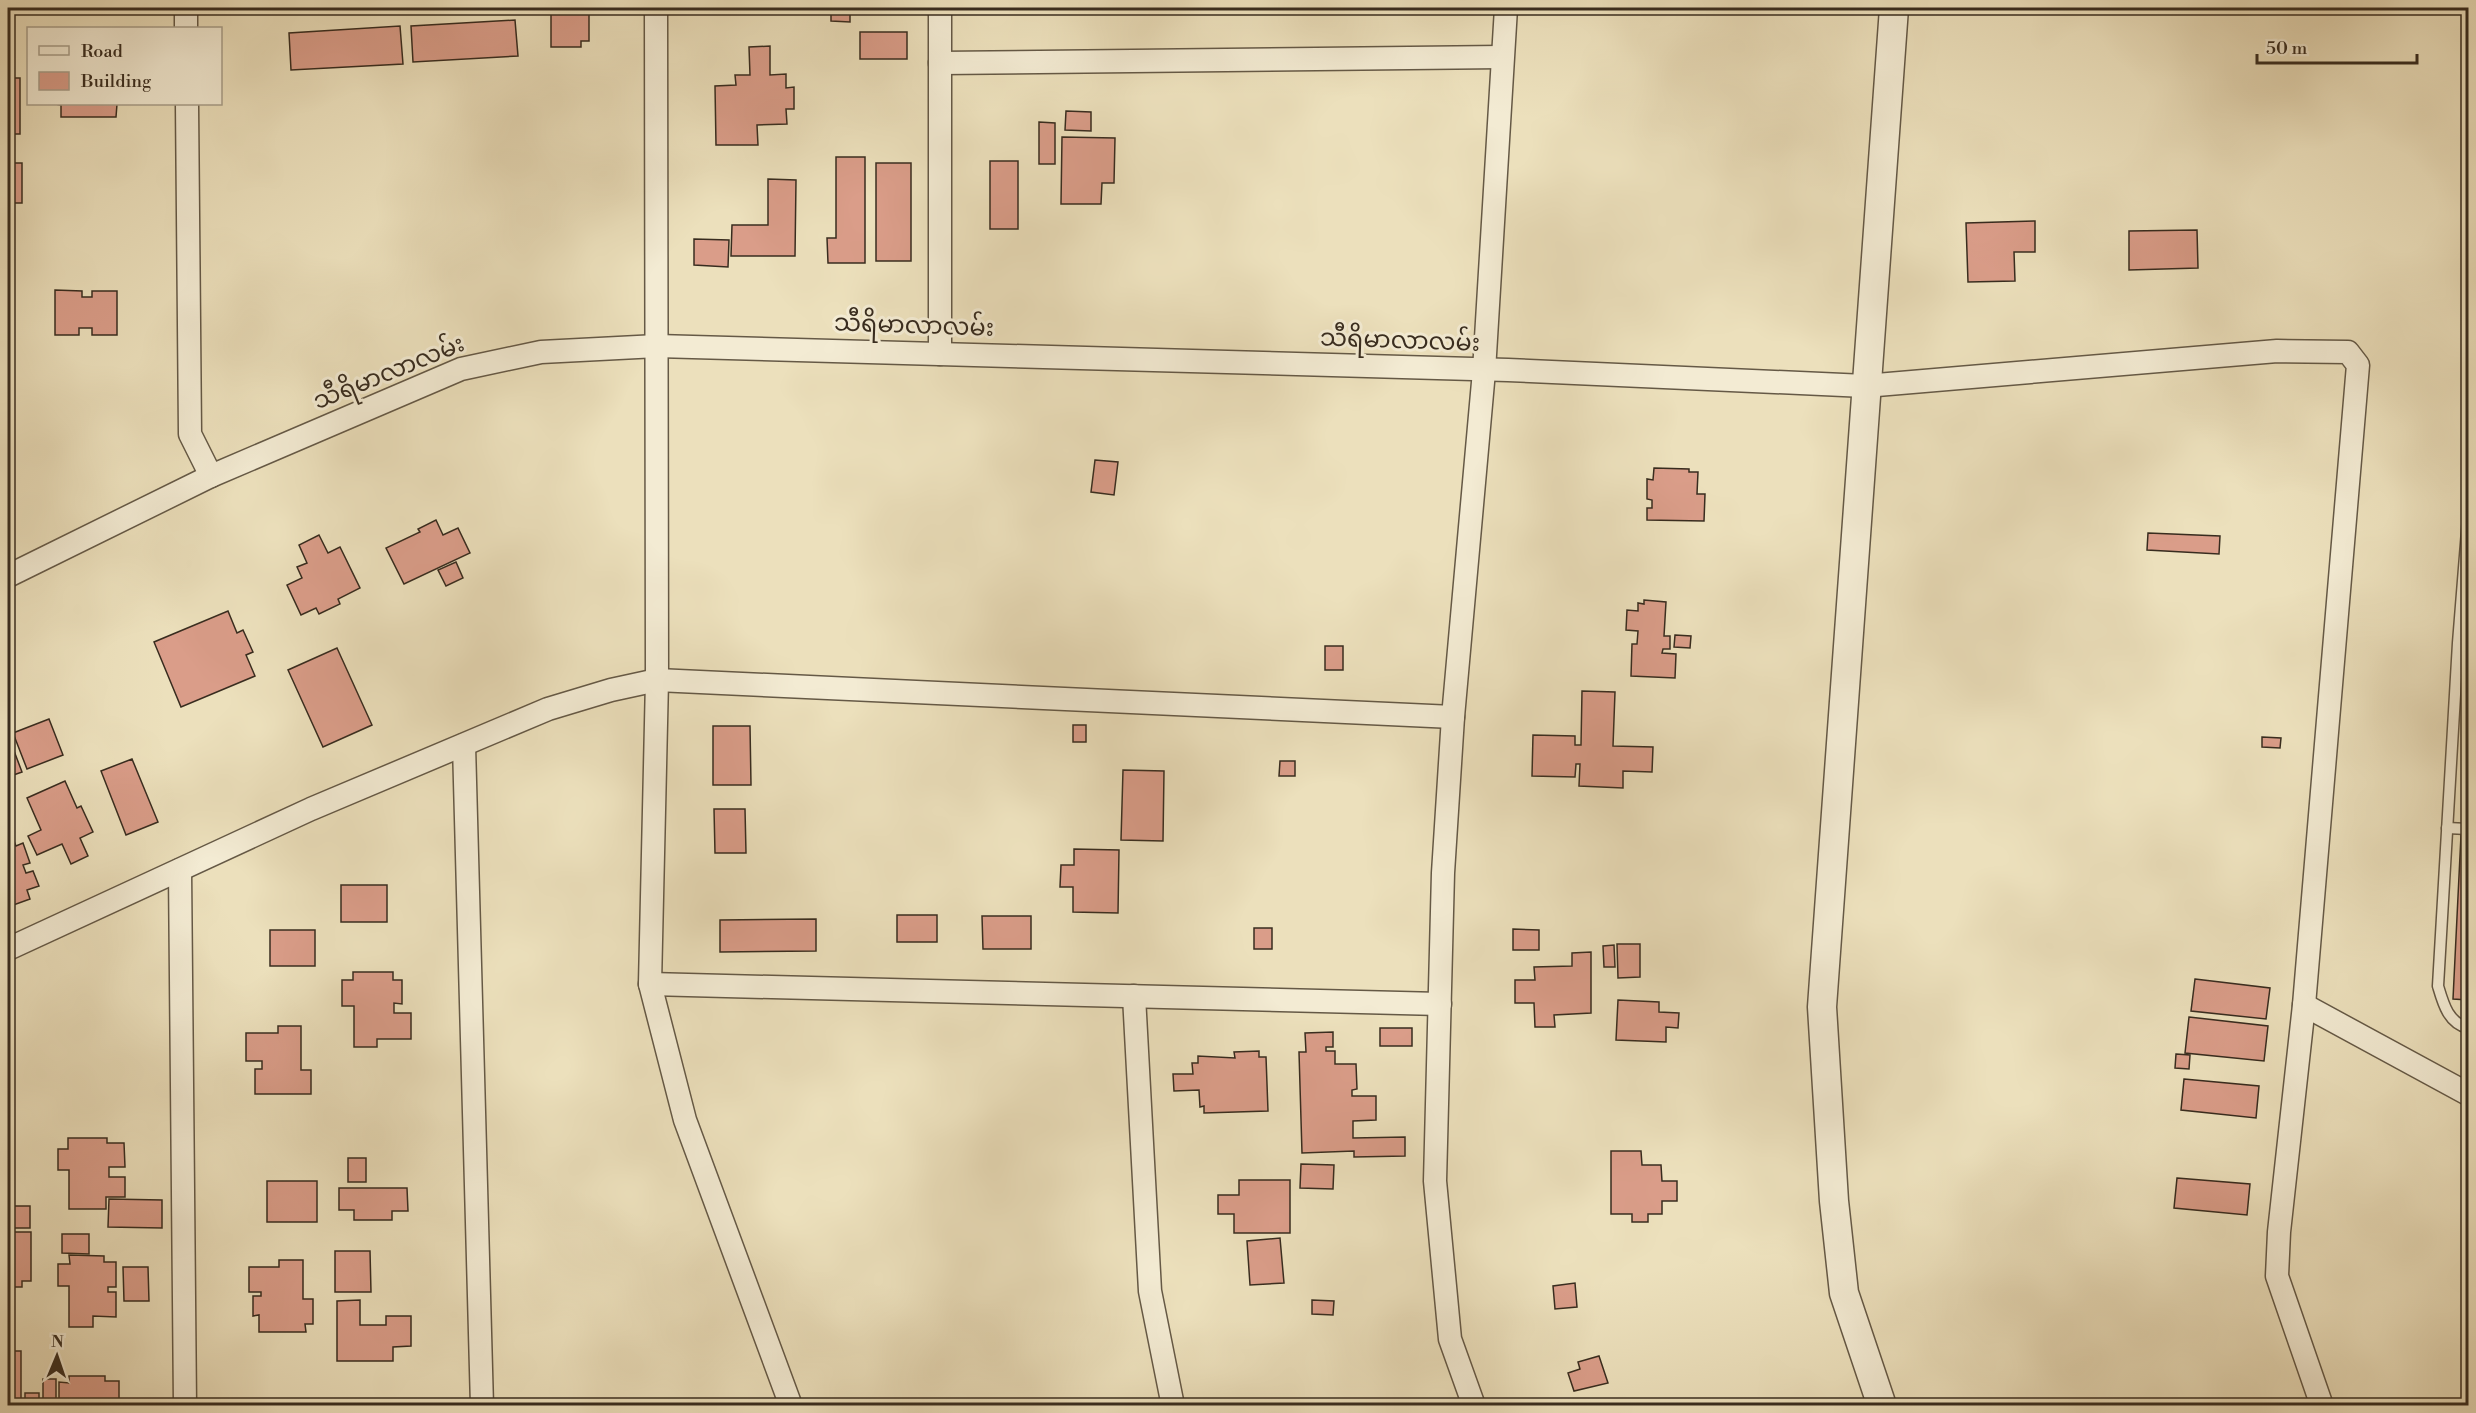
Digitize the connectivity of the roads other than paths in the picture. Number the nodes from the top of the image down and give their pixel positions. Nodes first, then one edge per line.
1 (186, 8) edge
2 (656, 8) edge
3 (940, 8) edge
4 (1506, 8) edge
5 (1894, 8) edge
6 (186, 27) edge
7 (1502, 57) junction
8 (940, 63) junction
9 (187, 105) edge
10 (657, 346) junction
11 (940, 354) junction
12 (1484, 371) junction
13 (1865, 386) junction
14 (211, 476) junction
15 (2469, 518) edge
16 (8, 576) edge
17 (2463, 643) edge
18 (657, 680) junction
19 (1453, 717) junction
20 (464, 745) junction
21 (2447, 828) junction
22 (2469, 829) edge
23 (180, 870) junction
24 (8, 949) edge
25 (650, 984) junction
26 (1134, 996) junction
27 (1440, 1004) junction
28 (2304, 1005) junction
29 (2469, 1028) edge
30 (2469, 1094) edge
31 (185, 1406) edge
32 (482, 1406) edge
33 (791, 1406) edge
34 (1173, 1406) edge
35 (1474, 1406) edge
36 (1882, 1406) edge
37 (2322, 1406) edge

1 - 6 street
2 - 10 street
3 - 8 street
4 - 7 street
5 - 13 street
7 - 8 street
7 - 12 street
8 - 11 street
9 - 14 street
10 - 11 street, သီရိမာလာလမ်း
10 - 14 street, သီရိမာလာလမ်း
10 - 18 street
11 - 12 street, သီရိမာလာလမ်း
12 - 13 street, သီရိမာလာလမ်း
12 - 19 street
13 - 28 street, သီရိမာလာလမ်း
13 - 36 street
14 - 16 street, သီရိမာလာလမ်း
15 - 17 lane
17 - 21 lane
18 - 19 street
18 - 20 street
18 - 25 street
19 - 27 street
20 - 23 street
20 - 32 street
21 - 22 lane
21 - 29 lane
23 - 24 street
23 - 31 street
25 - 26 street
25 - 33 street
26 - 27 street
26 - 34 street
27 - 35 street
28 - 30 street
28 - 37 street, သီရိမာလာလမ်း

